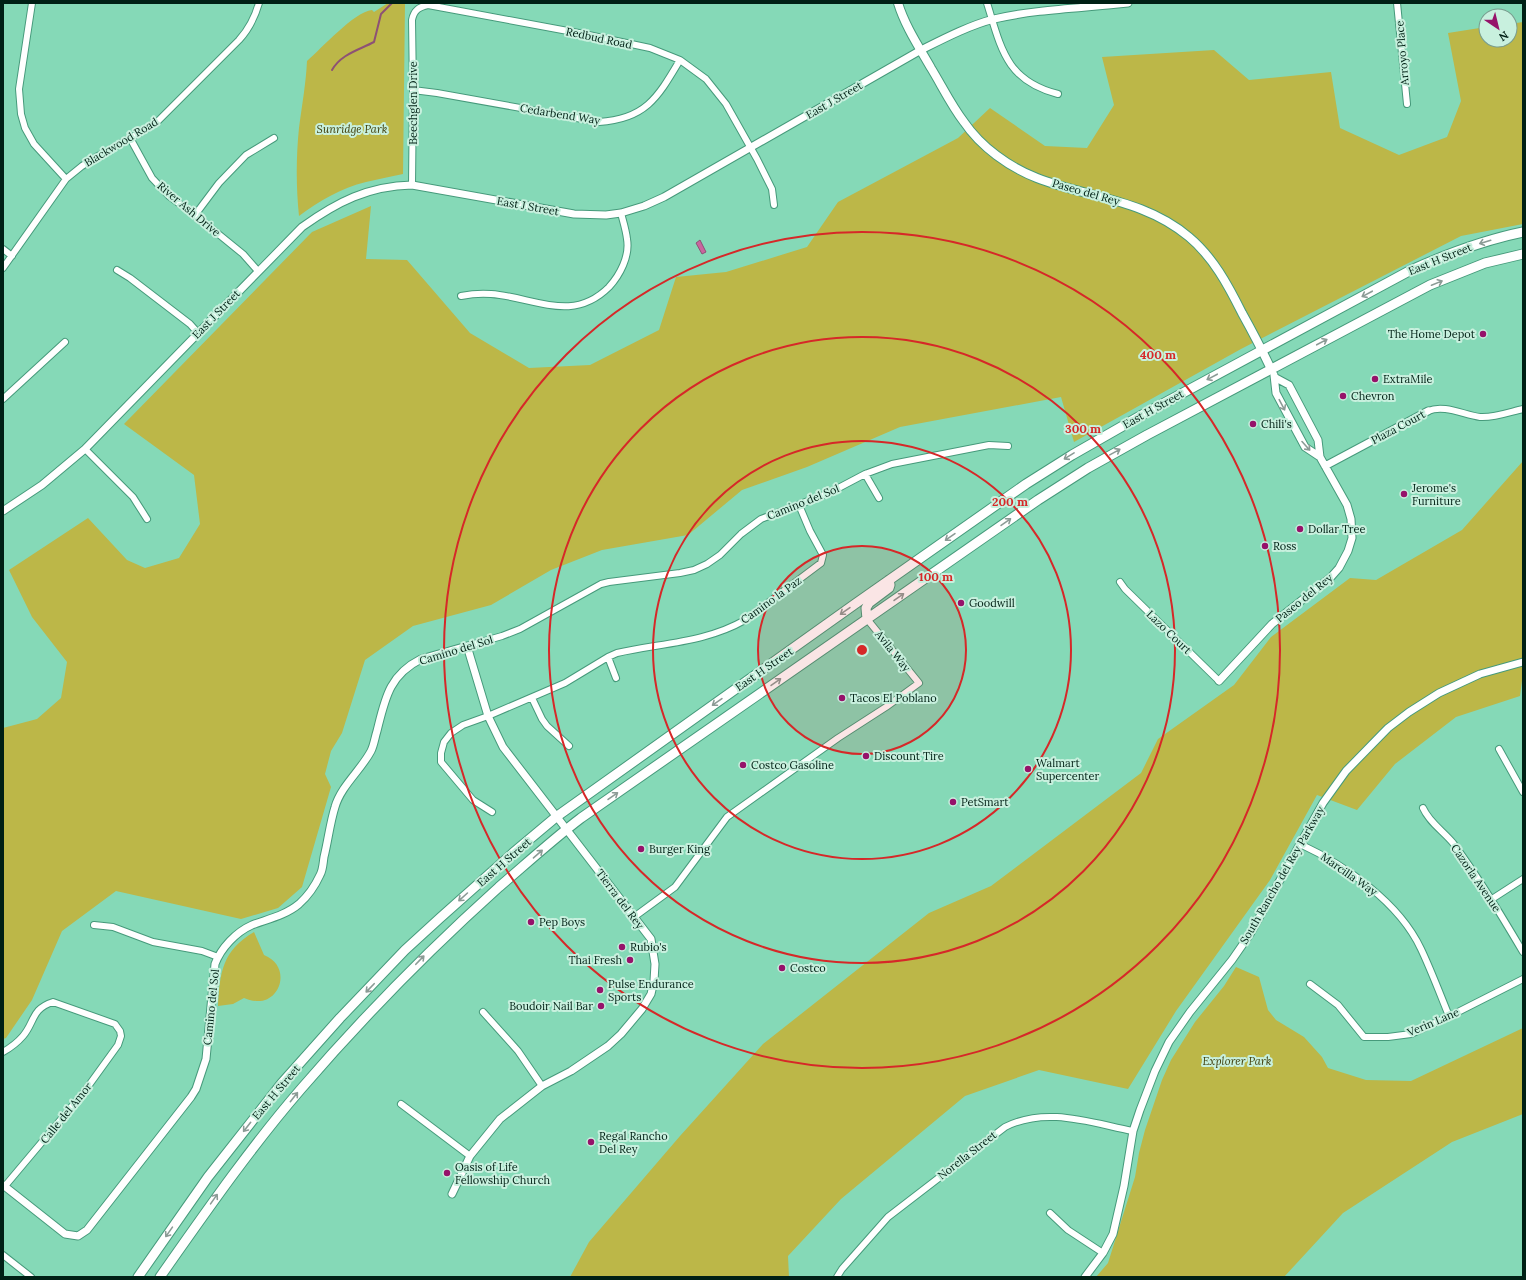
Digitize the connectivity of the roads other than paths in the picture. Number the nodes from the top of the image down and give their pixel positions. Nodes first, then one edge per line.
1 (32, 3) edge
2 (259, 3) edge
3 (898, 3) edge
4 (987, 3) edge
5 (1128, 3) edge
6 (1397, 3) edge
7 (992, 19) junction
8 (412, 20) joint
9 (920, 50) junction
10 (680, 60) junction
11 (414, 90) junction
12 (1058, 94) dead end
13 (1407, 104) dead end
14 (130, 138) junction
15 (274, 138) dead end
16 (750, 148) junction
17 (66, 179) junction
18 (412, 186) junction
19 (774, 205) dead end
20 (621, 213) junction
21 (195, 215) junction
22 (1523, 232) edge
23 (3, 249) edge
24 (1523, 254) edge
25 (12, 256) junction
26 (3, 268) edge
27 (117, 270) dead end
28 (258, 270) junction
29 (460, 296) dead end
30 (198, 332) junction
31 (65, 342) dead end
32 (1262, 350) junction
33 (1271, 369) junction
34 (1276, 378) junction
35 (3, 399) edge
36 (1523, 409) edge
37 (1428, 412) joint
38 (1008, 446) dead end
39 (84, 449) junction
40 (1320, 458) junction
41 (1325, 466) junction
42 (865, 474) junction
43 (879, 498) dead end
44 (799, 505) junction
45 (4, 509) edge
46 (147, 519) dead end
47 (889, 580) junction
48 (1120, 582) dead end
49 (867, 619) junction
50 (467, 646) junction
51 (608, 657) junction
52 (1523, 662) edge
53 (616, 678) dead end
54 (1219, 681) joint
55 (532, 698) junction
56 (488, 716) junction
57 (569, 746) dead end
58 (1499, 750) dead end
59 (1523, 792) edge
60 (1423, 808) dead end
61 (492, 812) dead end
62 (556, 817) junction
63 (566, 829) junction
64 (1300, 844) junction
65 (1523, 879) edge
66 (1492, 899) junction
67 (634, 917) junction
68 (94, 925) dead end
69 (1523, 952) edge
70 (218, 957) junction
71 (1523, 979) edge
72 (1310, 984) dead end
73 (483, 1012) dead end
74 (1449, 1016) junction
75 (3, 1052) edge
76 (542, 1086) junction
77 (402, 1104) dead end
78 (1133, 1131) junction
79 (470, 1156) junction
80 (4, 1185) edge
81 (452, 1194) dead end
82 (1050, 1214) dead end
83 (1103, 1253) junction
84 (3, 1255) edge
85 (31, 1277) edge
86 (138, 1277) edge
87 (160, 1277) edge
88 (837, 1277) edge
89 (1085, 1277) edge

1 - 17 street
2 - 14 street, Blackwood Road
3 - 9 main road, Paseo del Rey
4 - 7 street
5 - 7 street, East J Street
6 - 13 street, Arroyo Place
7 - 9 street, East J Street
7 - 12 street
8 - 10 street, Redbud Road
8 - 11 street, Beechglen Drive
9 - 16 street, East J Street
9 - 32 main road, Paseo del Rey
10 - 11 street, Cedarbend Way
10 - 16 street, Redbud Road
11 - 18 street, Beechglen Drive
14 - 17 street, Blackwood Road
14 - 21 street, River Ash Drive
15 - 21 street
16 - 19 street, Redbud Road
16 - 20 street, East J Street
17 - 25 street, Blackwood Road
18 - 20 street, East J Street
18 - 28 street, East J Street
20 - 29 street
21 - 28 street, River Ash Drive
22 -> 32 main road, East H Street
23 - 25 street
33 -> 24 main road, East H Street
25 - 26 street, Blackwood Road
27 - 30 street
28 - 30 street, East J Street
30 - 39 street, East J Street
31 - 35 street
32 - 33 main road, Paseo del Rey
32 -> 47 main road, East H Street
33 - 34 street, Paseo del Rey
49 -> 33 main road, East H Street
34 -> 40 street, Paseo del Rey
34 - 40 street, Paseo del Rey
36 - 37 street, Plaza Court
37 - 41 street, Plaza Court
38 - 42 street, Camino del Sol
39 - 45 street, East J Street
39 - 46 street
40 - 41 street, Paseo del Rey
41 - 54 street, Paseo del Rey
42 - 43 street
42 - 44 street, Camino del Sol
44 - 50 street, Camino del Sol
44 - 51 street, Camino la Paz
47 - 49 main road
47 -> 62 main road, East H Street
48 - 54 street, Lazo Court
63 -> 49 main road, East H Street
49 - 67 street, Avila Way
50 - 56 street, Tierra del Rey
50 - 70 street, Camino del Sol
51 - 53 street
51 - 55 street, Camino la Paz
52 - 64 street, South Rancho del Rey Parkway
55 - 56 street, Camino la Paz
55 - 57 street
56 - 61 street, Camino la Paz
56 - 62 street, Tierra del Rey
58 - 59 street
60 - 66 street, Cazorla Avenue
62 - 63 street, Tierra del Rey
62 -> 86 main road, East H Street
63 - 67 street, Tierra del Rey
87 -> 63 main road, East H Street
64 - 74 street, Marcilla Way
64 - 78 street, South Rancho del Rey Parkway
65 - 66 street
66 - 69 street, Cazorla Avenue
67 - 76 street, Tierra del Rey
68 - 70 street
70 - 80 street, Camino del Sol
71 - 74 street, Verin Lane
72 - 74 street, Verin Lane
73 - 76 street
75 - 80 street, Calle del Amor
76 - 79 street, Tierra del Rey
77 - 79 street
78 - 83 street, South Rancho del Rey Parkway
78 - 88 street, Norella Street
79 - 81 street, Tierra del Rey
82 - 83 street
83 - 89 street, South Rancho del Rey Parkway
84 - 85 street

